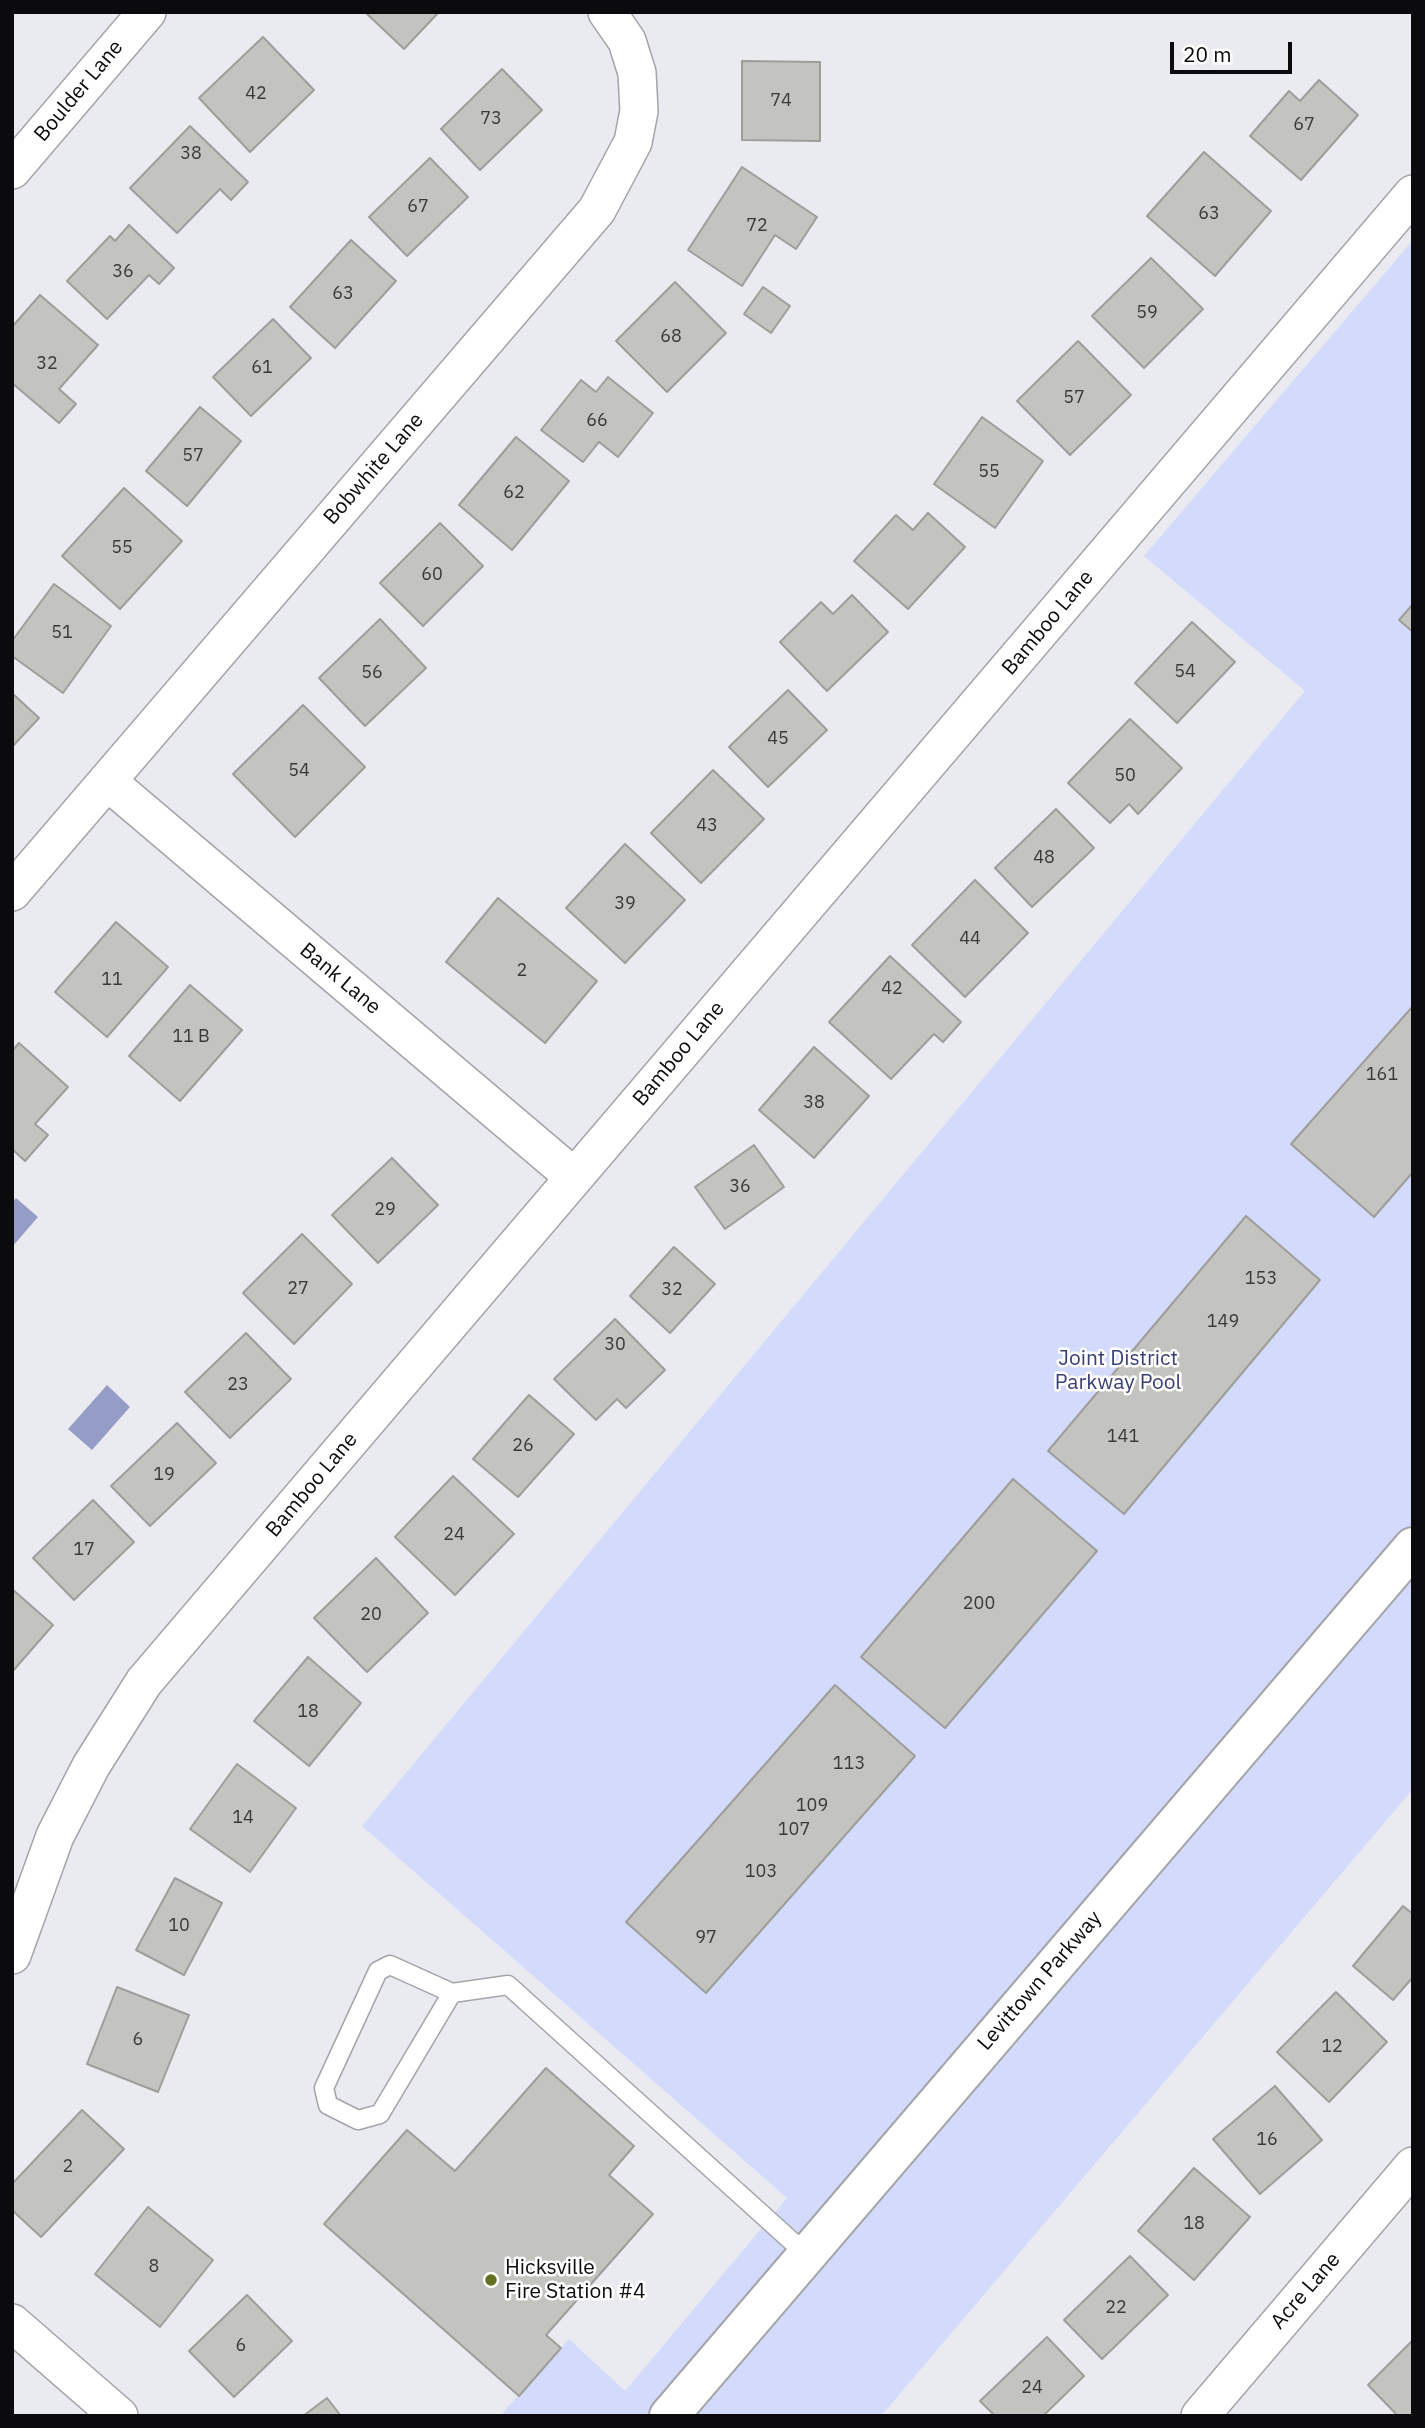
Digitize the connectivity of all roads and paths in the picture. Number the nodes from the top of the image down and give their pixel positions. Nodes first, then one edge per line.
1 (146, 12) edge
2 (607, 12) edge
3 (12, 170) edge
4 (1413, 194) edge
5 (107, 781) junction
6 (12, 892) edge
7 (574, 1177) junction
8 (1413, 1547) edge
9 (12, 1955) edge
10 (452, 1993) junction
11 (1413, 2166) edge
12 (807, 2255) junction
13 (12, 2323) edge
14 (119, 2416) edge
15 (669, 2416) edge
16 (1200, 2416) edge

1 - 3 street, Boulder Lane
2 - 5 street, Bobwhite Lane
4 - 7 street, Bamboo Lane
5 - 6 street, Bobwhite Lane
5 - 7 street, Bank Lane
7 - 9 street, Bamboo Lane
8 - 12 street, Levittown Parkway
10 - 10 lane
10 - 12 lane
11 - 16 street, Acre Lane
12 - 15 street, Levittown Parkway
13 - 14 street

